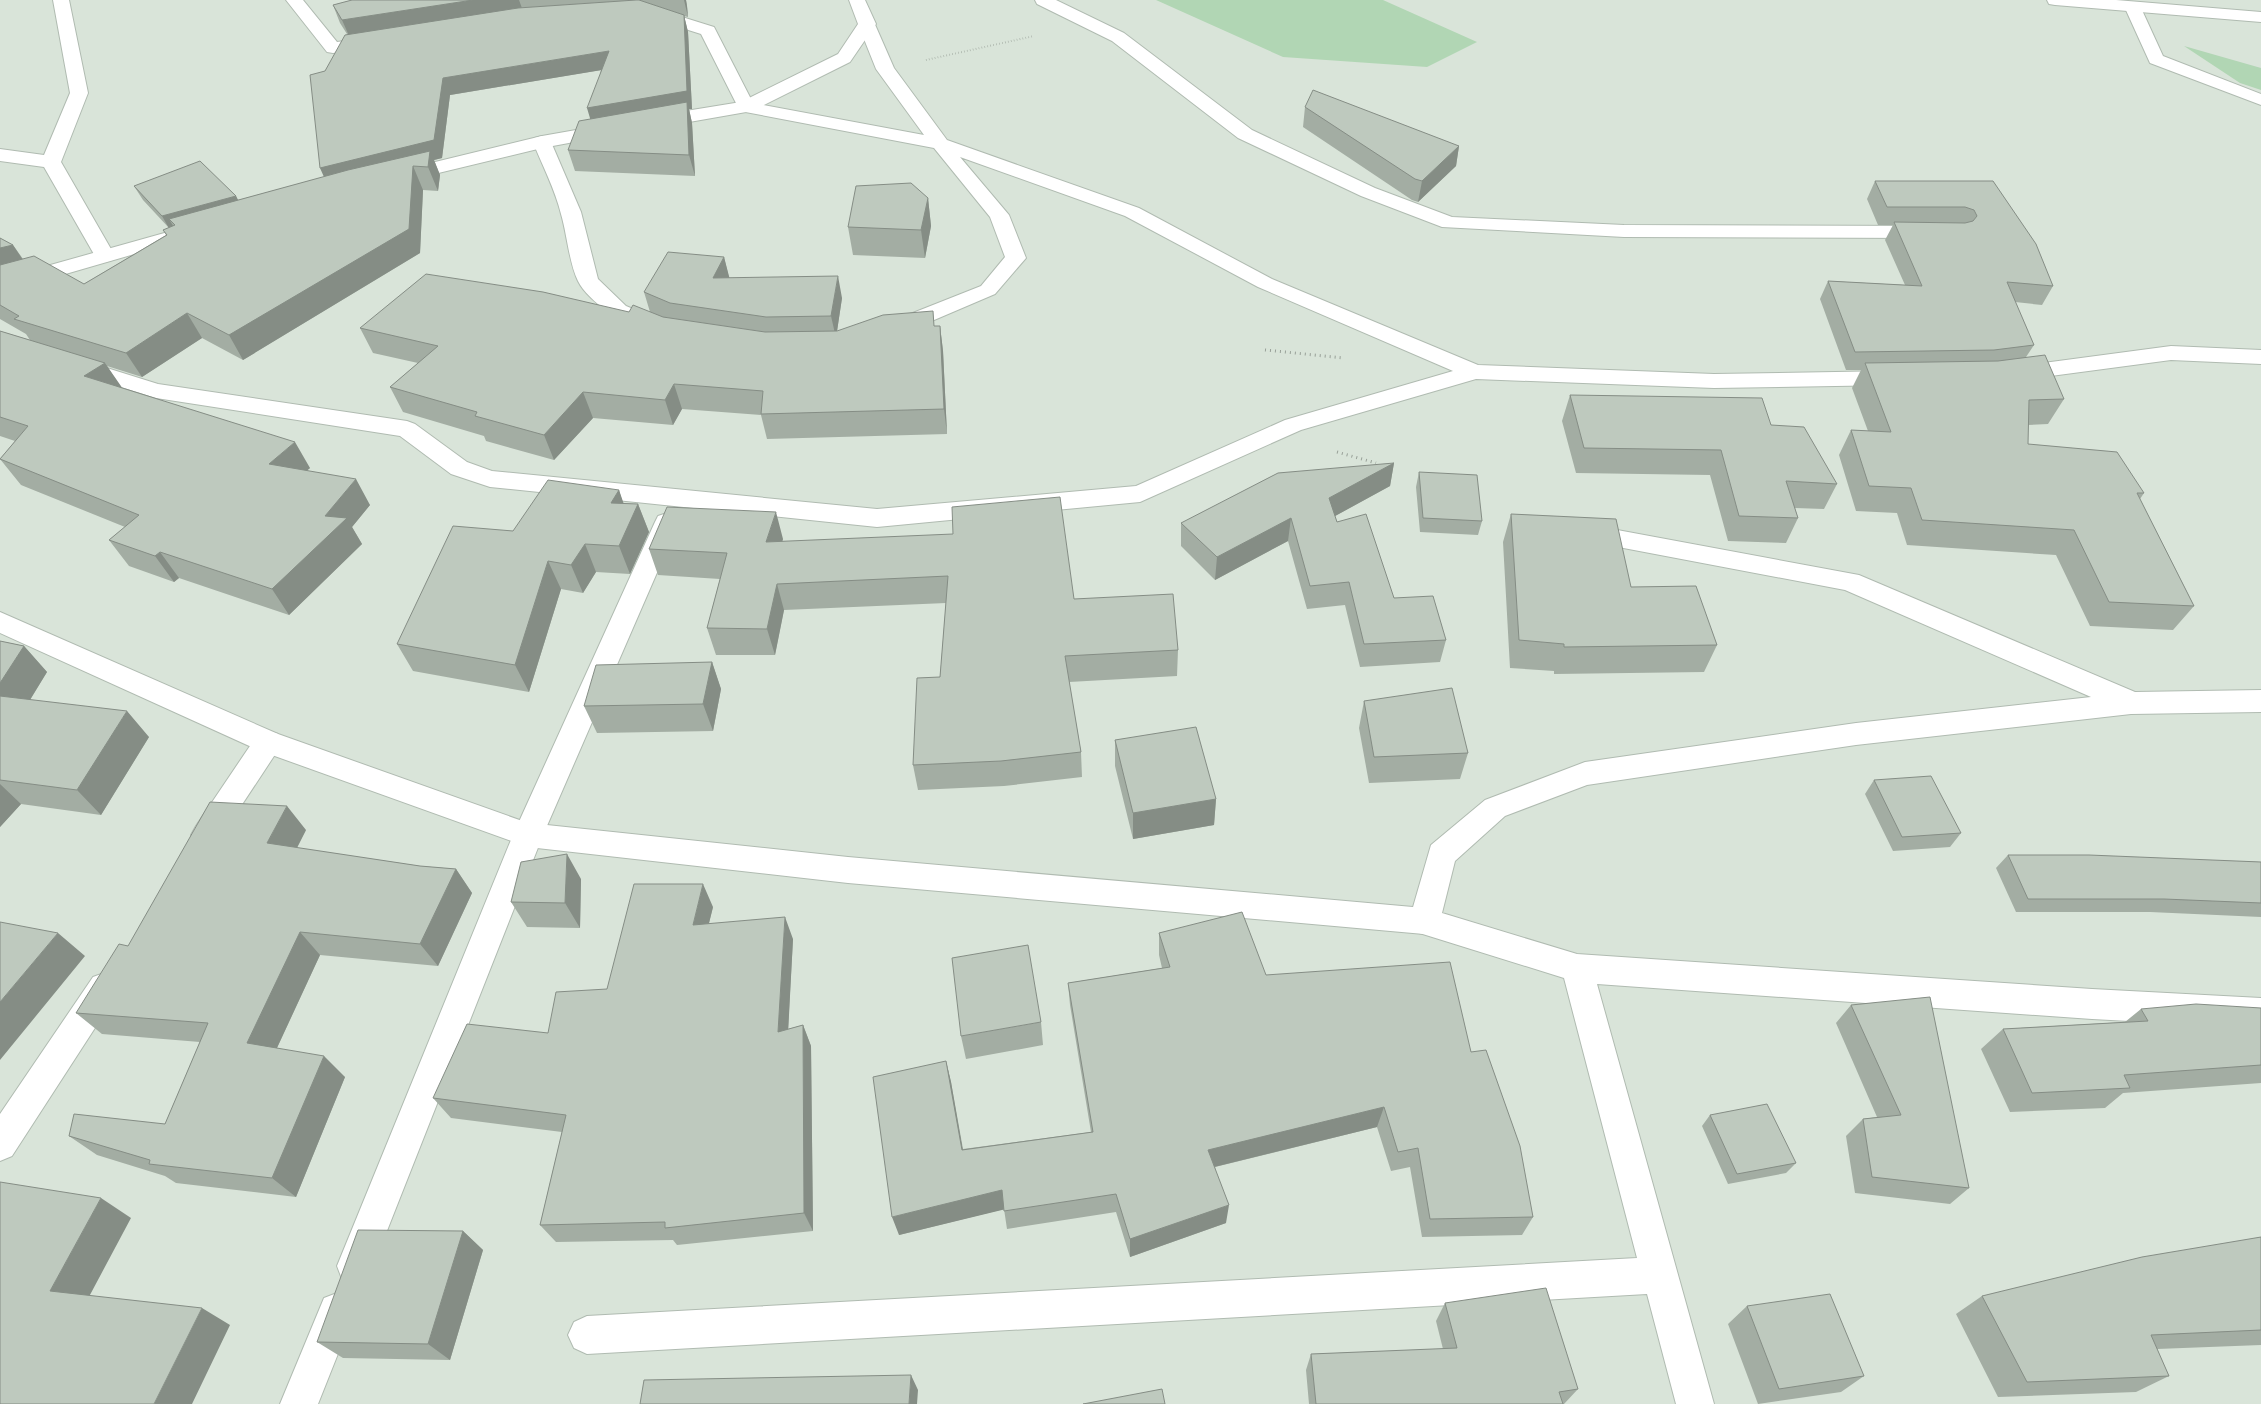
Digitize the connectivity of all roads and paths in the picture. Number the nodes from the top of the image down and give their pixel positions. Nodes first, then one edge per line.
1 (61, 0) edge
2 (294, 0) edge
3 (857, 0) edge
4 (1043, 0) edge
5 (2055, 0) edge
6 (2133, 8) junction
7 (635, 10) edge
8 (2261, 17) edge
9 (867, 24) junction
10 (1091, 24) junction
11 (390, 39) edge
12 (885, 69) junction
13 (2261, 100) edge
14 (746, 106) junction
15 (542, 142) junction
16 (941, 144) junction
17 (0, 155) edge
18 (51, 162) junction
19 (382, 180) edge
20 (210, 227) edge
21 (1946, 232) edge
22 (105, 256) junction
23 (0, 287) edge
24 (671, 333) edge
25 (877, 335) edge
26 (2261, 357) edge
27 (55, 359) edge
28 (1475, 372) junction
29 (1993, 376) edge
30 (1916, 378) edge
31 (678, 498) junction
32 (1584, 533) edge
33 (0, 622) edge
34 (2261, 701) edge
35 (2131, 703) junction
36 (268, 742) junction
37 (528, 836) junction
38 (191, 857) edge
39 (1424, 921) junction
40 (120, 964) edge
41 (1577, 968) junction
42 (2261, 1013) edge
43 (0, 1144) edge
44 (1660, 1275) junction
45 (586, 1335) dead end
46 (299, 1404) edge
47 (1696, 1404) edge

1 - 18 street
2 - 11 street
3 - 9 street
4 - 10 street
5 - 6 street
6 - 8 street
6 - 13 street
7 - 14 street
9 - 12 street
9 - 14 street
10 - 12 path
10 - 21 street
12 - 16 street
14 - 15 street
14 - 16 street
15 - 19 street
15 - 24 street
16 - 25 street
16 - 28 street
17 - 18 street
18 - 22 street
20 - 22 street
22 - 23 street
26 - 29 street
27 - 31 street
28 - 30 street
28 - 31 street
31 - 37 street
32 - 35 street
33 - 36 street
34 - 35 street
35 - 39 street
36 - 37 street
36 - 38 street
37 - 39 street
37 - 46 street
39 - 41 street
40 - 43 street
41 - 42 street
41 - 44 street
44 - 45 street
44 - 47 street

